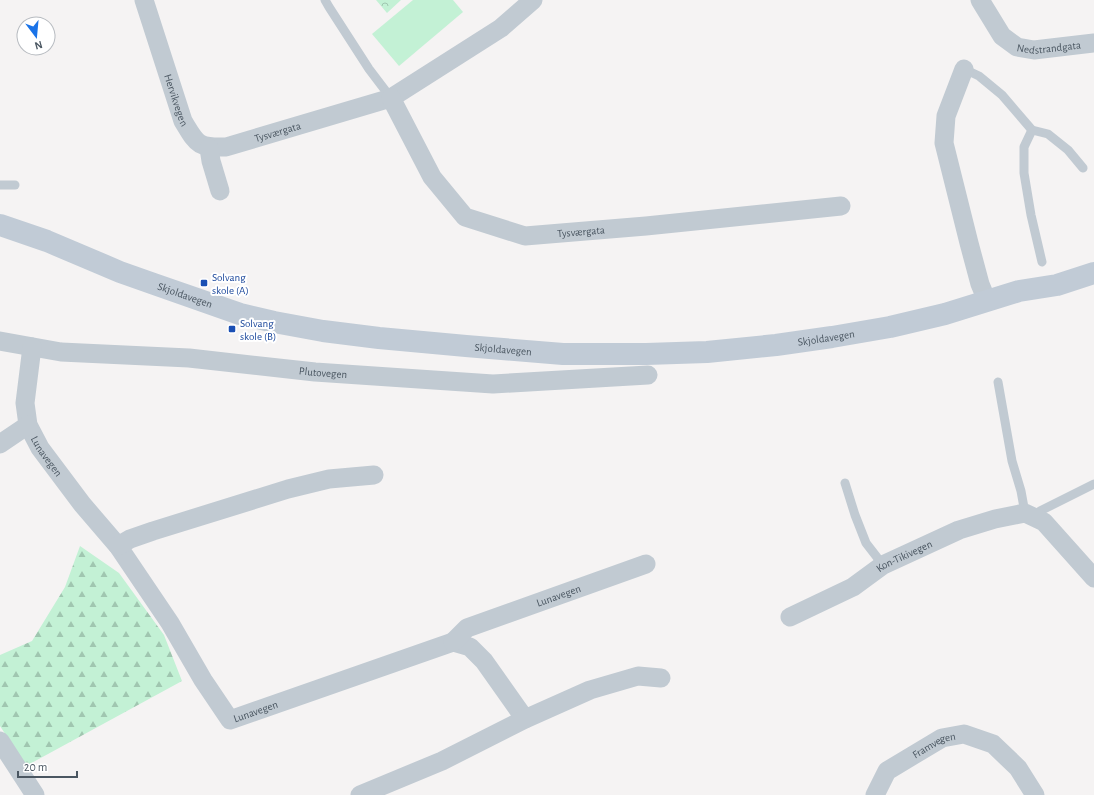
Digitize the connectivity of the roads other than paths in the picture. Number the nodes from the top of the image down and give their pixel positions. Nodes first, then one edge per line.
1 (144, 0) edge
2 (325, 0) edge
3 (533, 0) edge
4 (980, 0) edge
5 (1094, 43) edge
6 (964, 69) joint
7 (391, 98) junction
8 (1032, 130) junction
9 (208, 148) junction
10 (1083, 168) dead end
11 (0, 185) edge
12 (15, 185) dead end
13 (220, 191) dead end
14 (841, 206) dead end
15 (0, 225) edge
16 (1094, 258) edge
17 (1042, 262) dead end
18 (1094, 273) edge
19 (1019, 291) junction
20 (987, 301) junction
21 (0, 341) edge
22 (32, 347) junction
23 (648, 375) dead end
24 (998, 382) dead end
25 (28, 425) junction
26 (0, 444) edge
27 (374, 475) dead end
28 (845, 483) dead end
29 (1094, 484) edge
30 (1031, 516) junction
31 (118, 546) junction
32 (646, 564) dead end
33 (883, 565) junction
34 (1094, 578) edge
35 (790, 617) dead end
36 (453, 642) junction
37 (661, 678) dead end
38 (525, 719) junction
39 (0, 741) edge
40 (35, 795) edge
41 (360, 795) edge
42 (876, 795) edge
43 (1035, 795) edge

1 - 9 street, Hervikvegen
2 - 7 lane
3 - 7 street, Tysværgata
4 - 5 street, Nedstrandgata
6 - 8 lane
6 - 20 street
7 - 9 street, Tysværgata
7 - 14 street, Tysværgata
8 - 10 lane
8 - 17 lane
9 - 13 street
11 - 12 lane
15 - 20 main road, Skjoldavegen
16 - 19 main road, Skjoldavegen
18 - 19 main road, Skjoldavegen
19 - 20 main road, Skjoldavegen
21 - 22 street, Plutovegen
22 - 23 street, Plutovegen
22 - 25 street, Lunavegen
24 - 30 lane
25 - 26 street
25 - 31 street, Lunavegen
27 - 31 street
28 - 33 lane
29 - 30 lane
30 - 33 street, Kon-Tikivegen
30 - 34 street
31 - 36 street, Lunavegen
32 - 36 street, Lunavegen
33 - 35 street, Kon-Tikivegen
36 - 38 street
37 - 38 street
38 - 41 street
39 - 40 street
42 - 43 street, Framvegen

